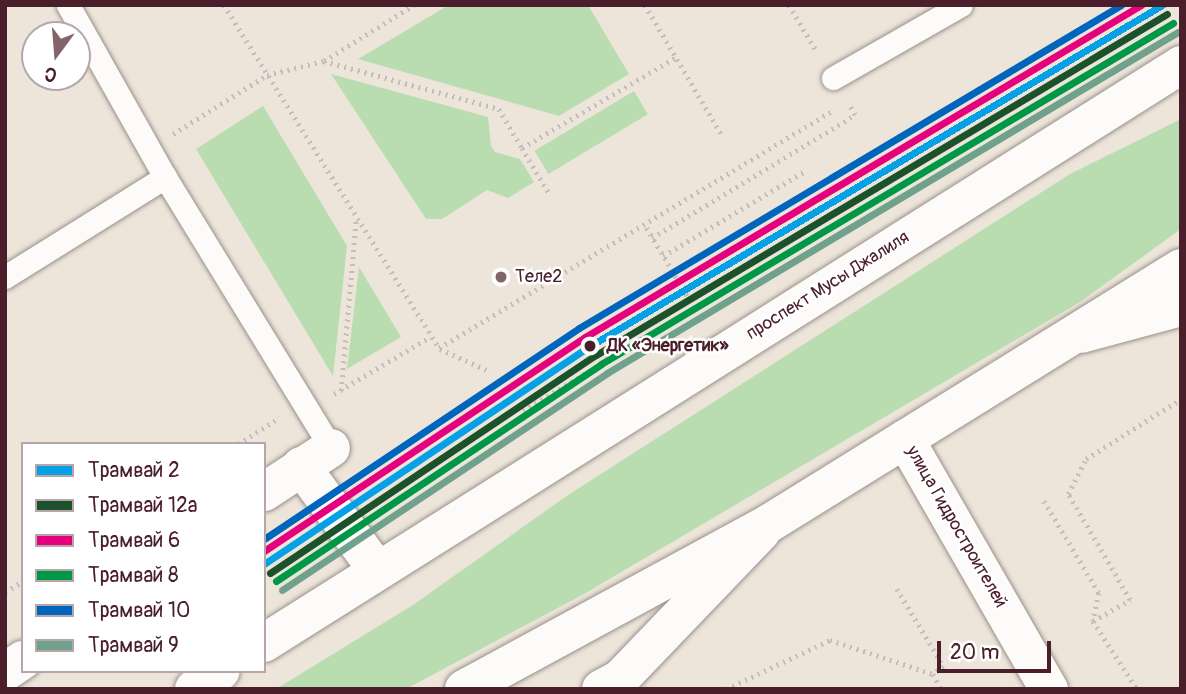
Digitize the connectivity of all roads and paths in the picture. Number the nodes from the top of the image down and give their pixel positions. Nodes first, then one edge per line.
1 (68, 5) edge
2 (223, 5) edge
3 (414, 5) edge
4 (645, 5) edge
5 (961, 5) edge
6 (675, 58) junction
7 (324, 61) junction
8 (1181, 65) edge
9 (267, 75) junction
10 (833, 78) dead end
11 (848, 102) dead end
12 (839, 125) dead end
13 (723, 137) dead end
14 (152, 148) junction
15 (522, 148) junction
16 (805, 171) dead end
17 (165, 177) junction
18 (550, 195) dead end
19 (356, 219) junction
20 (644, 224) junction
21 (652, 238) junction
22 (663, 256) junction
23 (1181, 268) edge
24 (5, 277) edge
25 (1181, 307) edge
26 (1066, 339) junction
27 (439, 348) junction
28 (489, 371) dead end
29 (341, 392) dead end
30 (1181, 399) edge
31 (523, 411) dead end
32 (905, 439) junction
33 (316, 457) junction
34 (266, 491) edge
35 (1044, 500) dead end
36 (768, 524) junction
37 (377, 570) junction
38 (21, 582) edge
39 (897, 589) dead end
40 (5, 592) edge
41 (1093, 621) junction
42 (266, 642) edge
43 (21, 661) edge
44 (5, 672) edge
45 (218, 673) edge
46 (229, 673) edge
47 (933, 674) junction
48 (194, 689) edge
49 (217, 689) edge
50 (464, 689) edge
51 (601, 689) edge
52 (726, 689) edge
53 (941, 689) edge
54 (1049, 689) edge
55 (1137, 689) edge

1 - 14 lane
2 - 9 path
3 - 7 path
4 - 6 path
5 - 10 lane
6 - 13 path
6 - 15 path
7 - 9 path
7 - 15 path
8 - 37 main road, проспект Мусы Джалиля
9 - 14 path
9 - 19 path
11 - 20 path
12 - 21 path
14 - 17 lane
15 - 18 path
16 - 22 path
17 - 24 lane
17 - 33 lane
19 - 27 path
19 - 29 path
20 - 21 path
20 - 27 path
21 - 22 path
22 - 31 path
23 - 26 main road
25 - 26 main road
26 - 32 main road
27 - 28 path
30 - 41 path
32 - 36 main road
32 - 54 main road, улица Гидростроителей
33 - 34 main road
33 - 37 main road
35 - 41 path
36 - 50 main road
36 - 51 main road
37 - 42 main road, проспект Мусы Джалиля
38 - 40 path
39 - 47 path
41 - 55 path
43 - 44 main road
45 - 48 main road
46 - 49 main road
47 - 52 path
47 - 53 path

